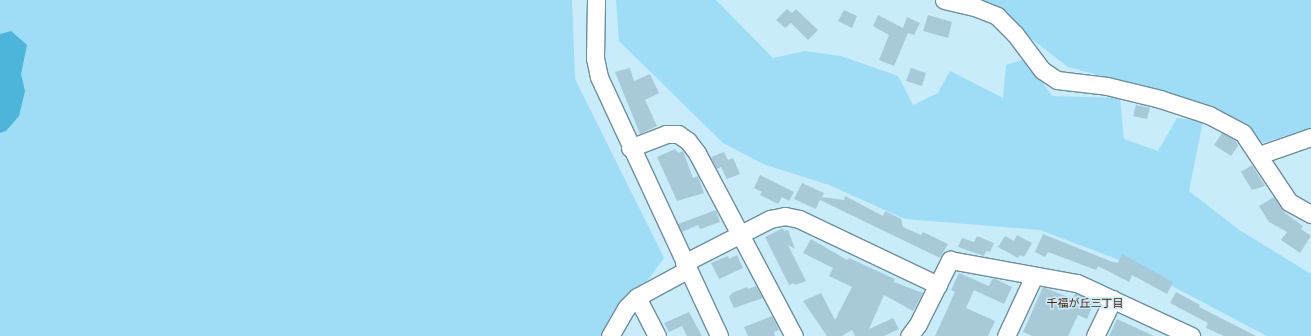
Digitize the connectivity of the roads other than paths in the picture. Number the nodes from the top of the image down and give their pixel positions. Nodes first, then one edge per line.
1 (596, 0) edge
2 (944, 0) edge
3 (1311, 137) edge
4 (630, 148) junction
5 (1259, 154) junction
6 (1311, 214) edge
7 (740, 234) junction
8 (686, 267) junction
9 (1034, 276) junction
10 (938, 285) junction
11 (637, 297) junction
12 (1113, 299) junction
13 (1185, 335) edge
14 (610, 336) edge
15 (656, 336) edge
16 (719, 336) edge
17 (794, 336) edge
18 (909, 336) edge
19 (1006, 336) edge
20 (1095, 336) edge

1 - 4 street
2 - 5 street
3 - 5 street
4 - 7 street
4 - 8 street
5 - 6 street
7 - 8 street
7 - 10 street
7 - 17 street
8 - 11 street
8 - 16 street
9 - 10 street
9 - 12 street
9 - 19 street
10 - 18 street
11 - 14 street
11 - 15 street
12 - 13 street
12 - 20 street

